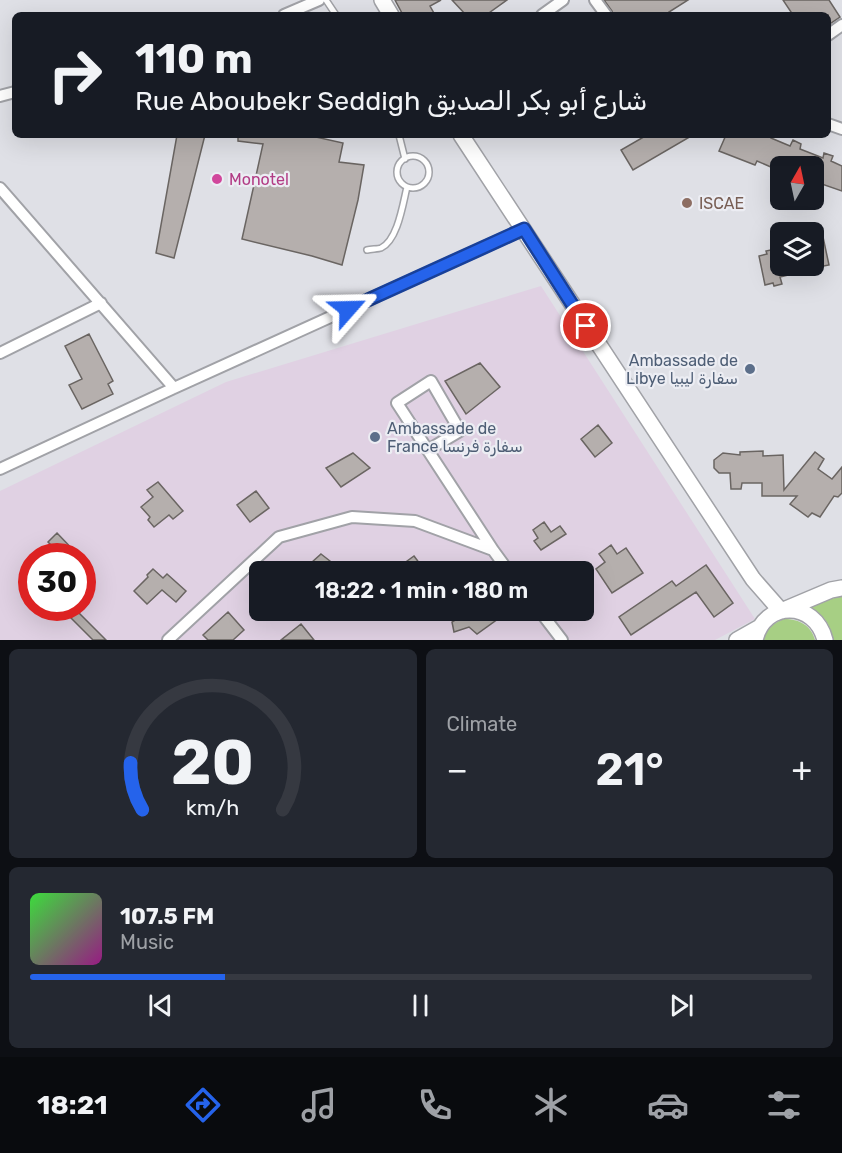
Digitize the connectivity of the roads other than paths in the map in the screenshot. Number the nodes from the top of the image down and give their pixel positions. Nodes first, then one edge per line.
1 (320, 0) edge
2 (563, 0) edge
3 (292, 12) edge
4 (546, 12) edge
5 (400, 138) edge
6 (463, 138) edge
7 (405, 159) junction
8 (407, 187) junction
9 (0, 188) edge
10 (524, 229) junction
11 (367, 250) dead end
12 (101, 303) junction
13 (0, 353) edge
14 (174, 388) junction
15 (428, 450) junction
16 (0, 469) edge
17 (493, 550) junction
18 (501, 561) edge
19 (753, 579) junction
20 (842, 588) edge
21 (783, 610) junction
22 (547, 621) edge
23 (761, 628) edge
24 (168, 640) edge
25 (562, 640) edge
26 (737, 640) edge
27 (825, 640) edge

1 - 3 street
2 - 4 street
5 - 7 lane
6 - 10 street
7 - 8 lane
7 - 8 lane
8 - 11 lane
9 - 12 street
10 - 14 street
10 - 19 street
12 - 13 street
12 - 14 street
14 - 16 street
15 - 15 street
15 - 17 street
17 - 18 street
17 - 24 street
19 - 21 street
19 - 23 street
20 - 21 street
21 - 23 street
21 - 27 street
22 - 25 street
23 - 26 street

